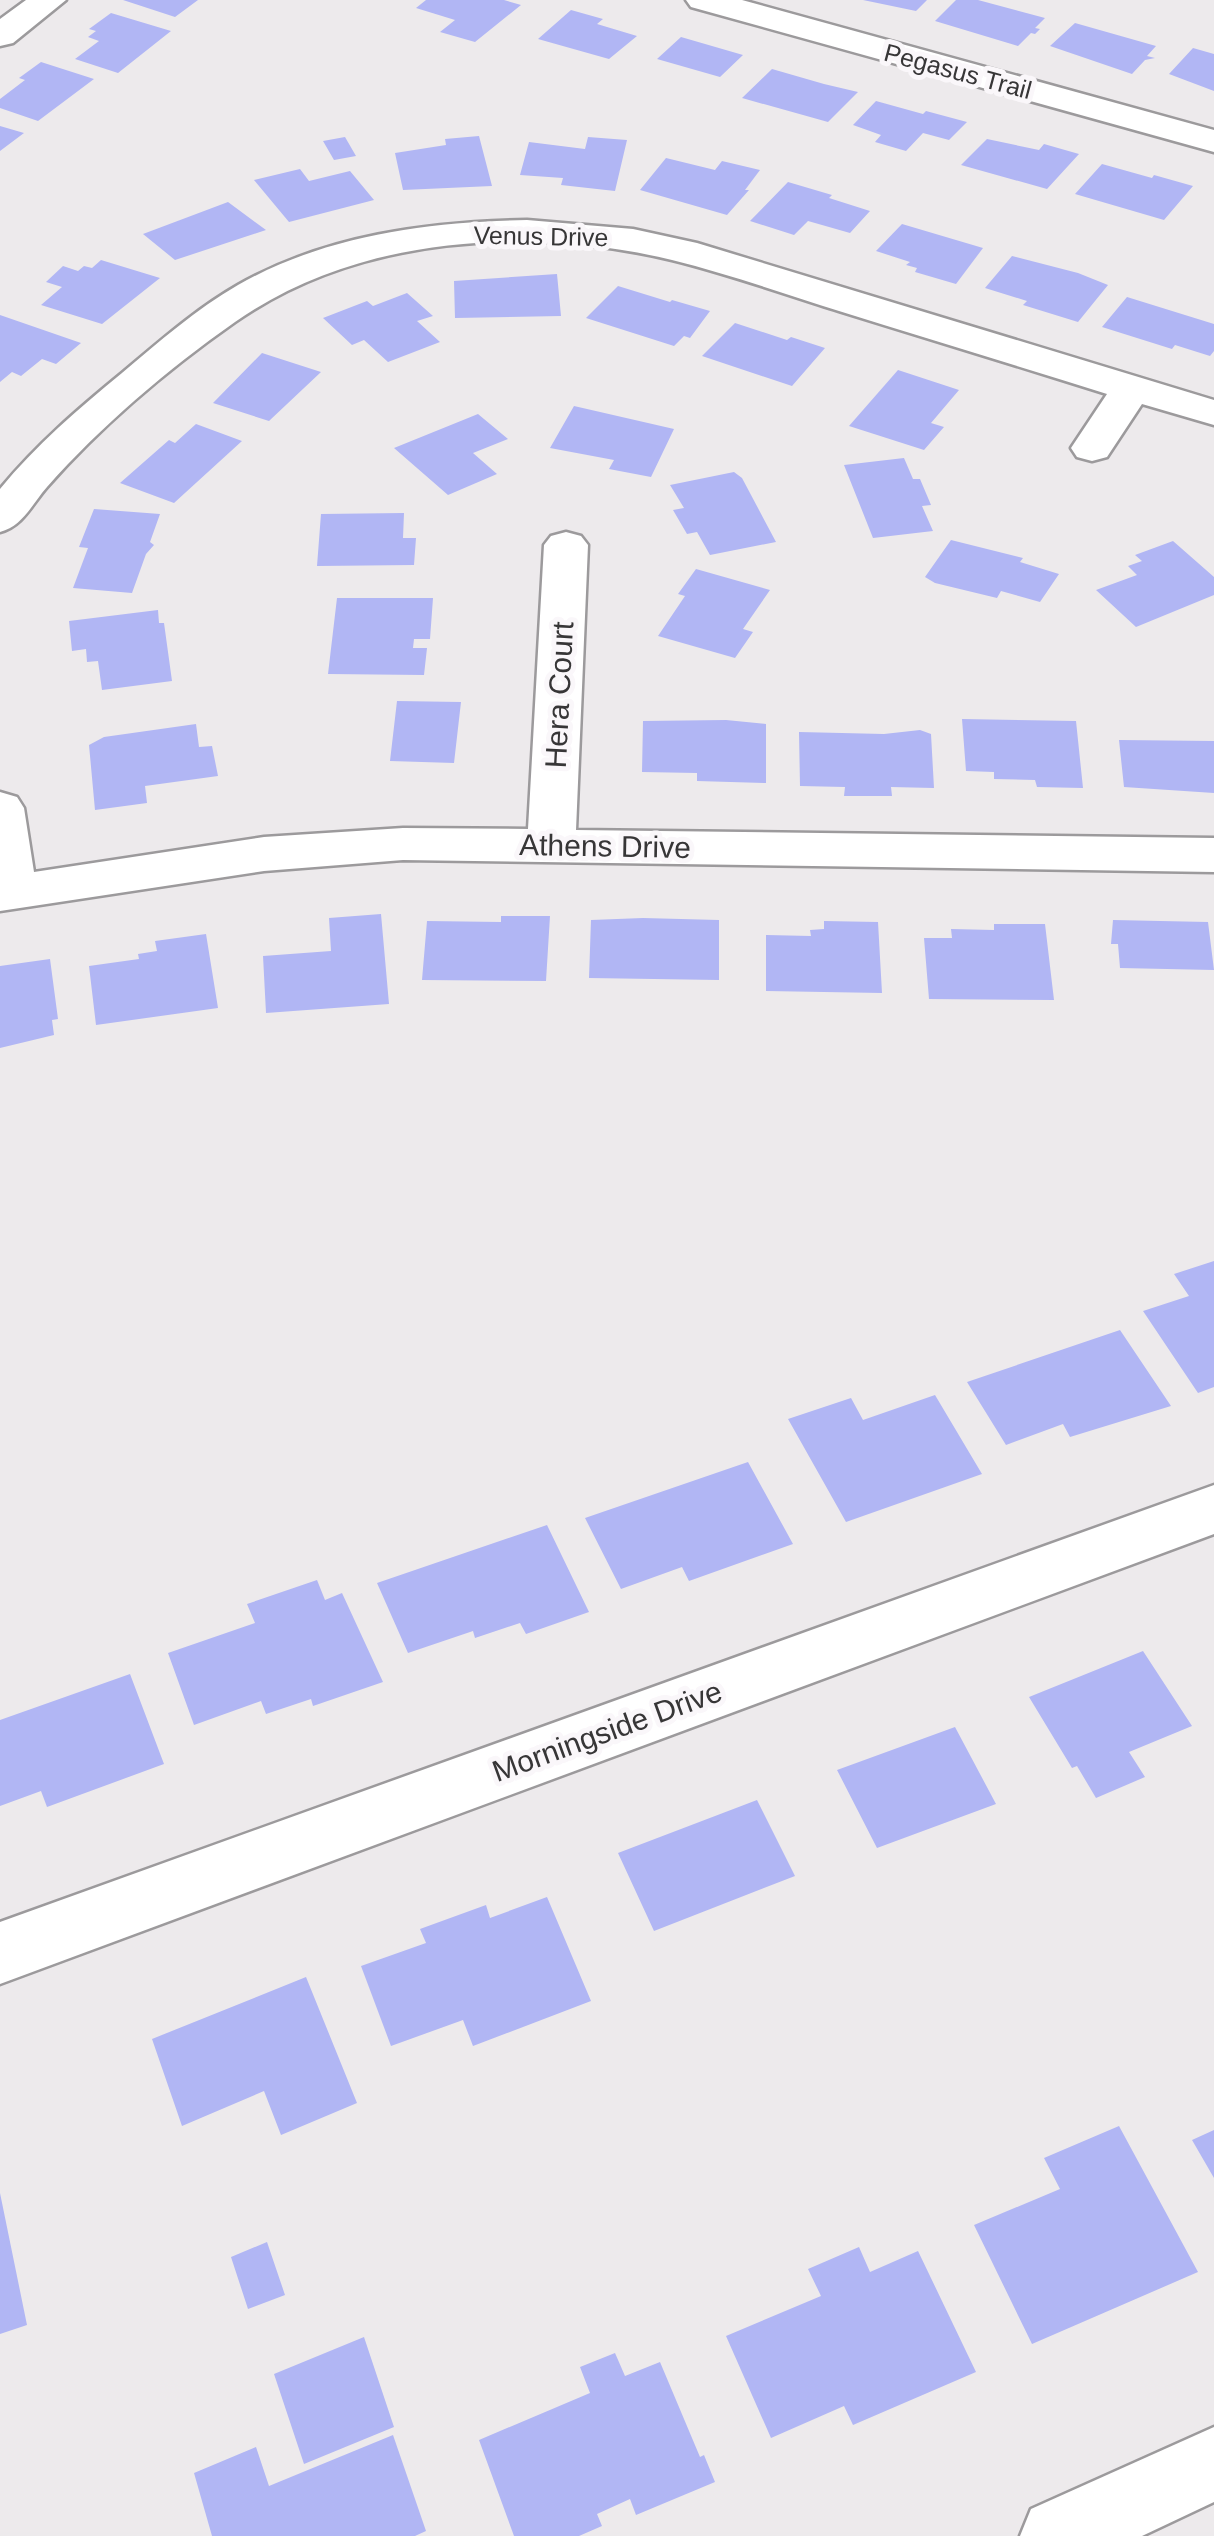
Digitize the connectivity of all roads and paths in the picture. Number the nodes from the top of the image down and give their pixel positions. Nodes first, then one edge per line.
1 (49, 0) edge
2 (703, 0) edge
3 (0, 35) edge
4 (1214, 141) edge
5 (1131, 389) junction
6 (1214, 413) edge
7 (1092, 448) dead end
8 (0, 519) edge
9 (566, 546) dead end
10 (0, 808) edge
11 (551, 845) junction
12 (1214, 856) edge
13 (6, 894) edge
14 (1214, 1510) edge
15 (0, 1953) edge
16 (1214, 2464) edge
17 (1058, 2536) edge

1 - 3 street
2 - 4 street, Pegasus Trail
5 - 6 street, Venus Drive
5 - 7 street
5 - 8 street, Venus Drive
9 - 11 street, Hera Court
10 - 13 street
11 - 12 street, Athens Drive
11 - 13 street, Athens Drive
14 - 15 street, Morningside Drive
16 - 17 street

